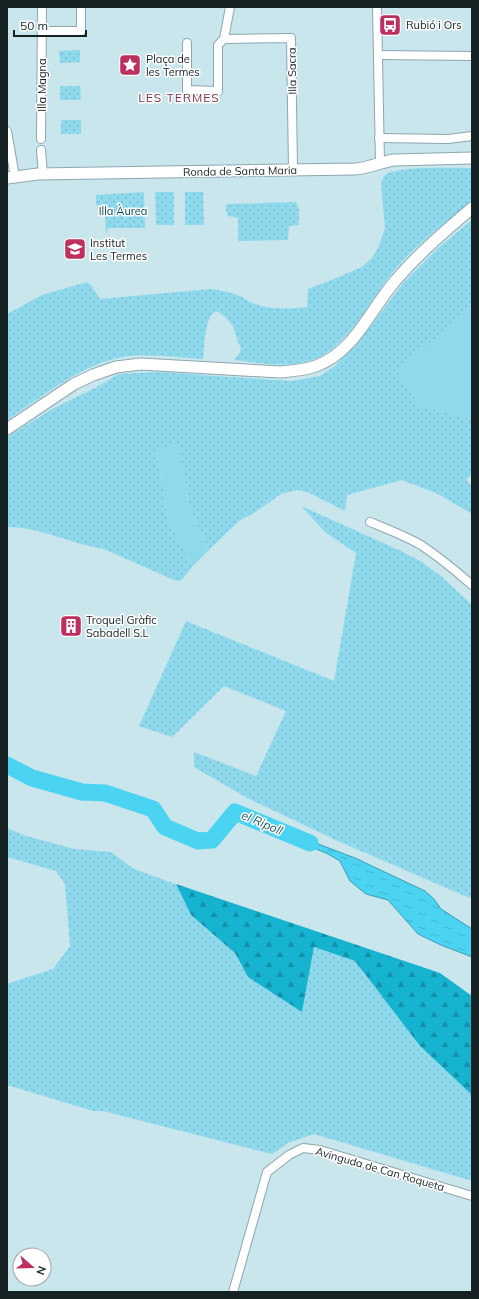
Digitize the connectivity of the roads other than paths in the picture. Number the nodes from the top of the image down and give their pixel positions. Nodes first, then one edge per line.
1 (42, 7) edge
2 (81, 7) edge
3 (230, 7) edge
4 (377, 7) edge
5 (42, 30) junction
6 (224, 38) junction
7 (187, 43) dead end
8 (378, 55) junction
9 (472, 56) edge
10 (7, 131) edge
11 (472, 136) edge
12 (379, 138) junction
13 (41, 139) dead end
14 (41, 150) dead end
15 (472, 158) edge
16 (380, 163) junction
17 (293, 170) junction
18 (43, 174) junction
19 (11, 177) edge
20 (472, 208) edge
21 (7, 429) edge
22 (370, 522) dead end
23 (472, 586) edge
24 (472, 1196) edge
25 (233, 1292) edge

1 - 5 street, Illa Magna
2 - 5 street
3 - 6 street
4 - 8 street
5 - 13 street, Illa Magna
6 - 7 street
6 - 17 street, Illa Sacra
8 - 9 street
8 - 12 street
10 - 19 street
11 - 12 street
12 - 16 street
14 - 18 street
15 - 16 main road, Ronda de Santa Maria
16 - 17 main road, Ronda de Santa Maria
17 - 18 main road, Ronda de Santa Maria
18 - 19 main road, Ronda de Santa Maria
20 - 21 main road
22 - 23 street
24 - 25 street, Avinguda de Can Roqueta

